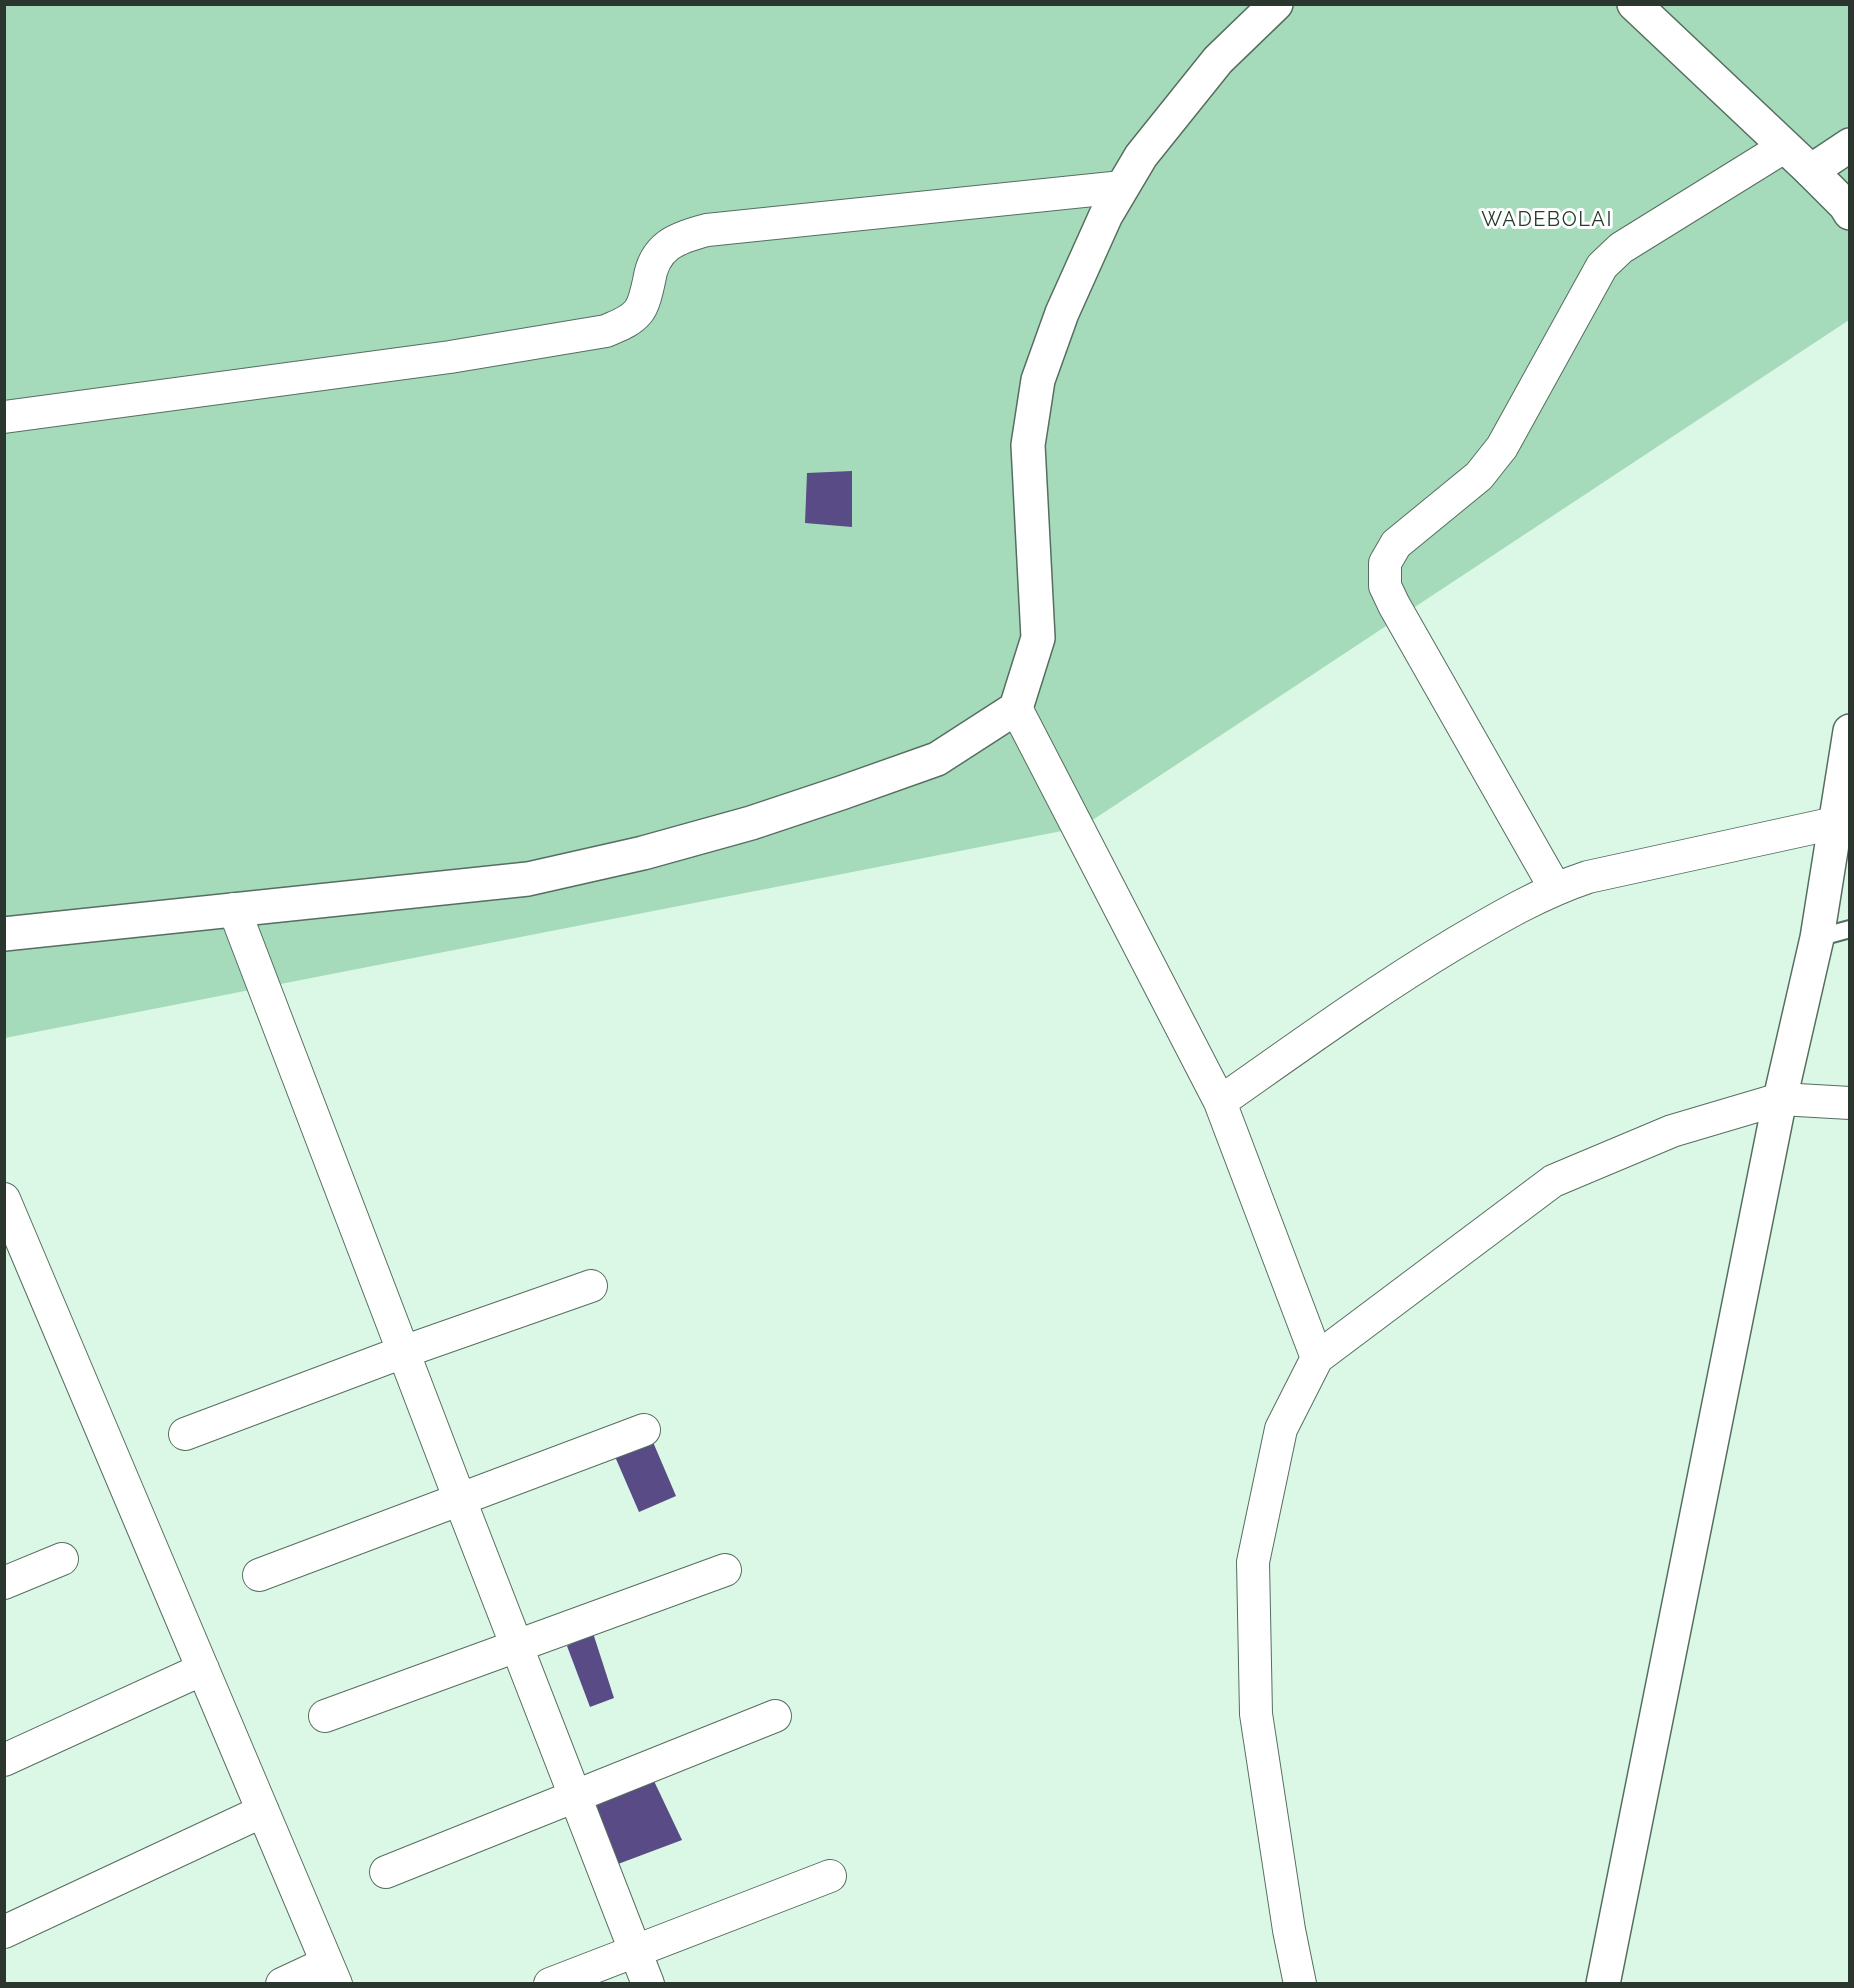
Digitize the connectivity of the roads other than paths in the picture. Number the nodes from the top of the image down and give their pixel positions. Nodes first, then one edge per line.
1 (1276, 4) edge
2 (1634, 4) edge
3 (1850, 145) edge
4 (1784, 147) junction
5 (1811, 171) junction
6 (1122, 187) junction
7 (1850, 213) edge
8 (4, 417) edge
9 (1016, 708) junction
10 (1850, 731) edge
11 (1835, 823) junction
12 (1555, 888) junction
13 (234, 909) junction
14 (1850, 929) edge
15 (4, 934) edge
16 (1817, 938) junction
17 (1780, 1099) junction
18 (1220, 1102) junction
19 (1850, 1103) edge
20 (4, 1198) edge
21 (591, 1286) dead end
22 (403, 1352) junction
23 (1317, 1358) junction
24 (644, 1430) dead end
25 (185, 1434) dead end
26 (460, 1500) junction
27 (62, 1559) dead end
28 (725, 1570) dead end
29 (259, 1575) dead end
30 (4, 1583) edge
31 (518, 1647) junction
32 (203, 1669) junction
33 (325, 1716) dead end
34 (775, 1716) dead end
35 (4, 1760) edge
36 (576, 1798) junction
37 (262, 1811) junction
38 (386, 1872) dead end
39 (830, 1876) dead end
40 (4, 1932) edge
41 (635, 1950) junction
42 (331, 1973) edge
43 (282, 1983) edge
44 (550, 1983) edge
45 (648, 1983) edge
46 (1300, 1983) edge
47 (1603, 1983) edge

1 - 6 street
2 - 4 street
3 - 5 street
4 - 5 street
4 - 12 street
5 - 7 street
6 - 8 street
6 - 9 street
9 - 13 street
9 - 18 street
10 - 11 street
11 - 12 street
11 - 16 street
12 - 18 street
13 - 15 street
13 - 22 street
14 - 16 lane
16 - 17 street
17 - 19 street
17 - 23 street
17 - 47 street
18 - 23 street
20 - 32 street
21 - 22 street
22 - 25 street
22 - 26 street
23 - 46 street
24 - 26 street
26 - 29 street
26 - 31 street
27 - 30 street
28 - 31 street
31 - 33 street
31 - 36 street
32 - 35 street
32 - 37 street
34 - 36 street
36 - 38 street
36 - 41 street
37 - 40 street
37 - 42 street
39 - 41 street
41 - 44 street
41 - 45 street
42 - 43 street

